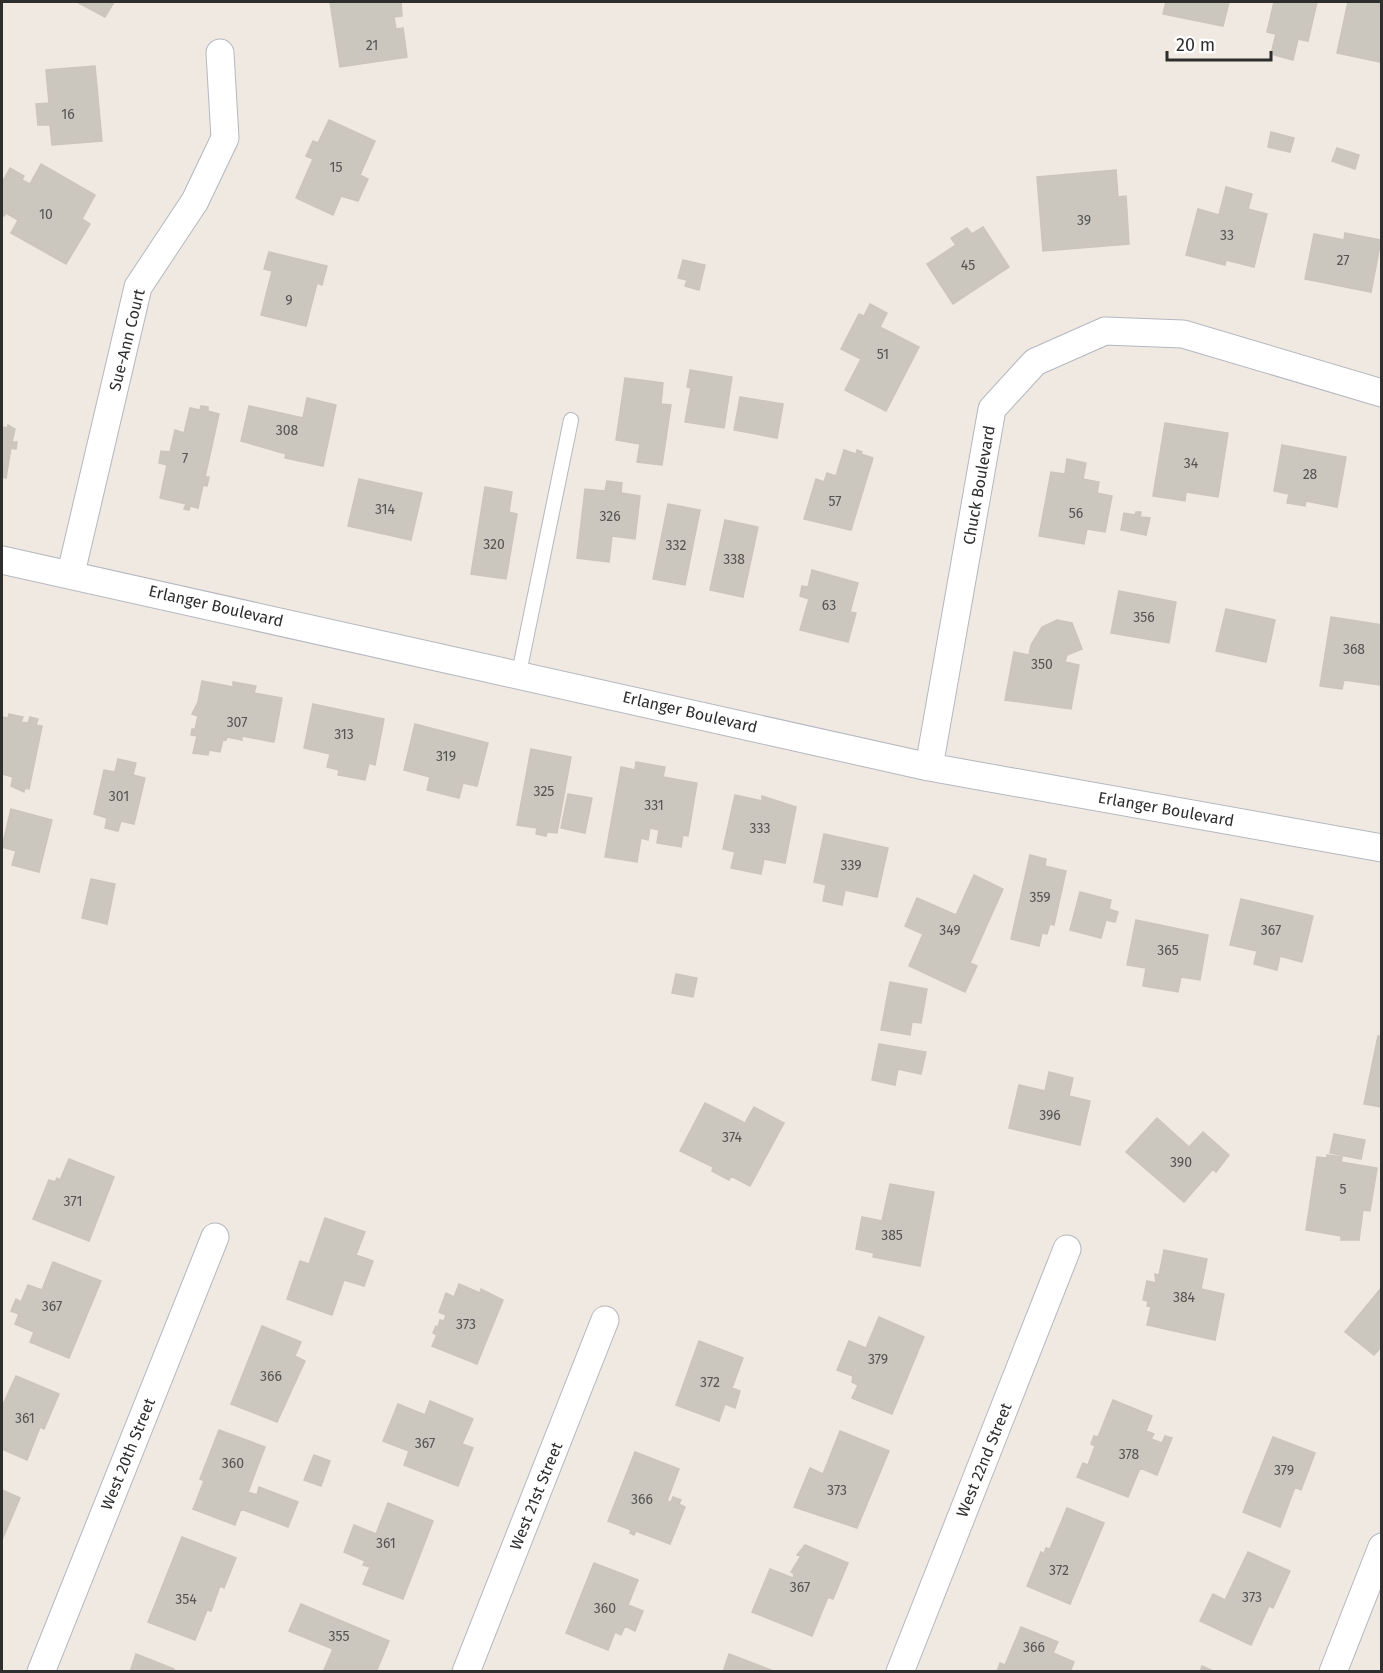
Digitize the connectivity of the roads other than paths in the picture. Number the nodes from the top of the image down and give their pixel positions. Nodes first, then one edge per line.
1 (220, 53) dead end
2 (1382, 393) edge
3 (571, 420) dead end
4 (2, 560) edge
5 (71, 573) junction
6 (519, 673) junction
7 (929, 767) junction
8 (1382, 848) edge
9 (215, 1237) dead end
10 (1067, 1249) dead end
11 (605, 1320) dead end
12 (1382, 1547) edge
13 (41, 1671) edge
14 (466, 1671) edge
15 (900, 1671) edge
16 (1333, 1671) edge

1 - 5 street, Sue-Ann Court
2 - 7 street, Chuck Boulevard
3 - 6 lane
4 - 5 street, Erlanger Boulevard
5 - 6 street, Erlanger Boulevard
6 - 7 street, Erlanger Boulevard
7 - 8 street, Erlanger Boulevard
9 - 13 street, West 20th Street
10 - 15 street, West 22nd Street
11 - 14 street, West 21st Street
12 - 16 street

